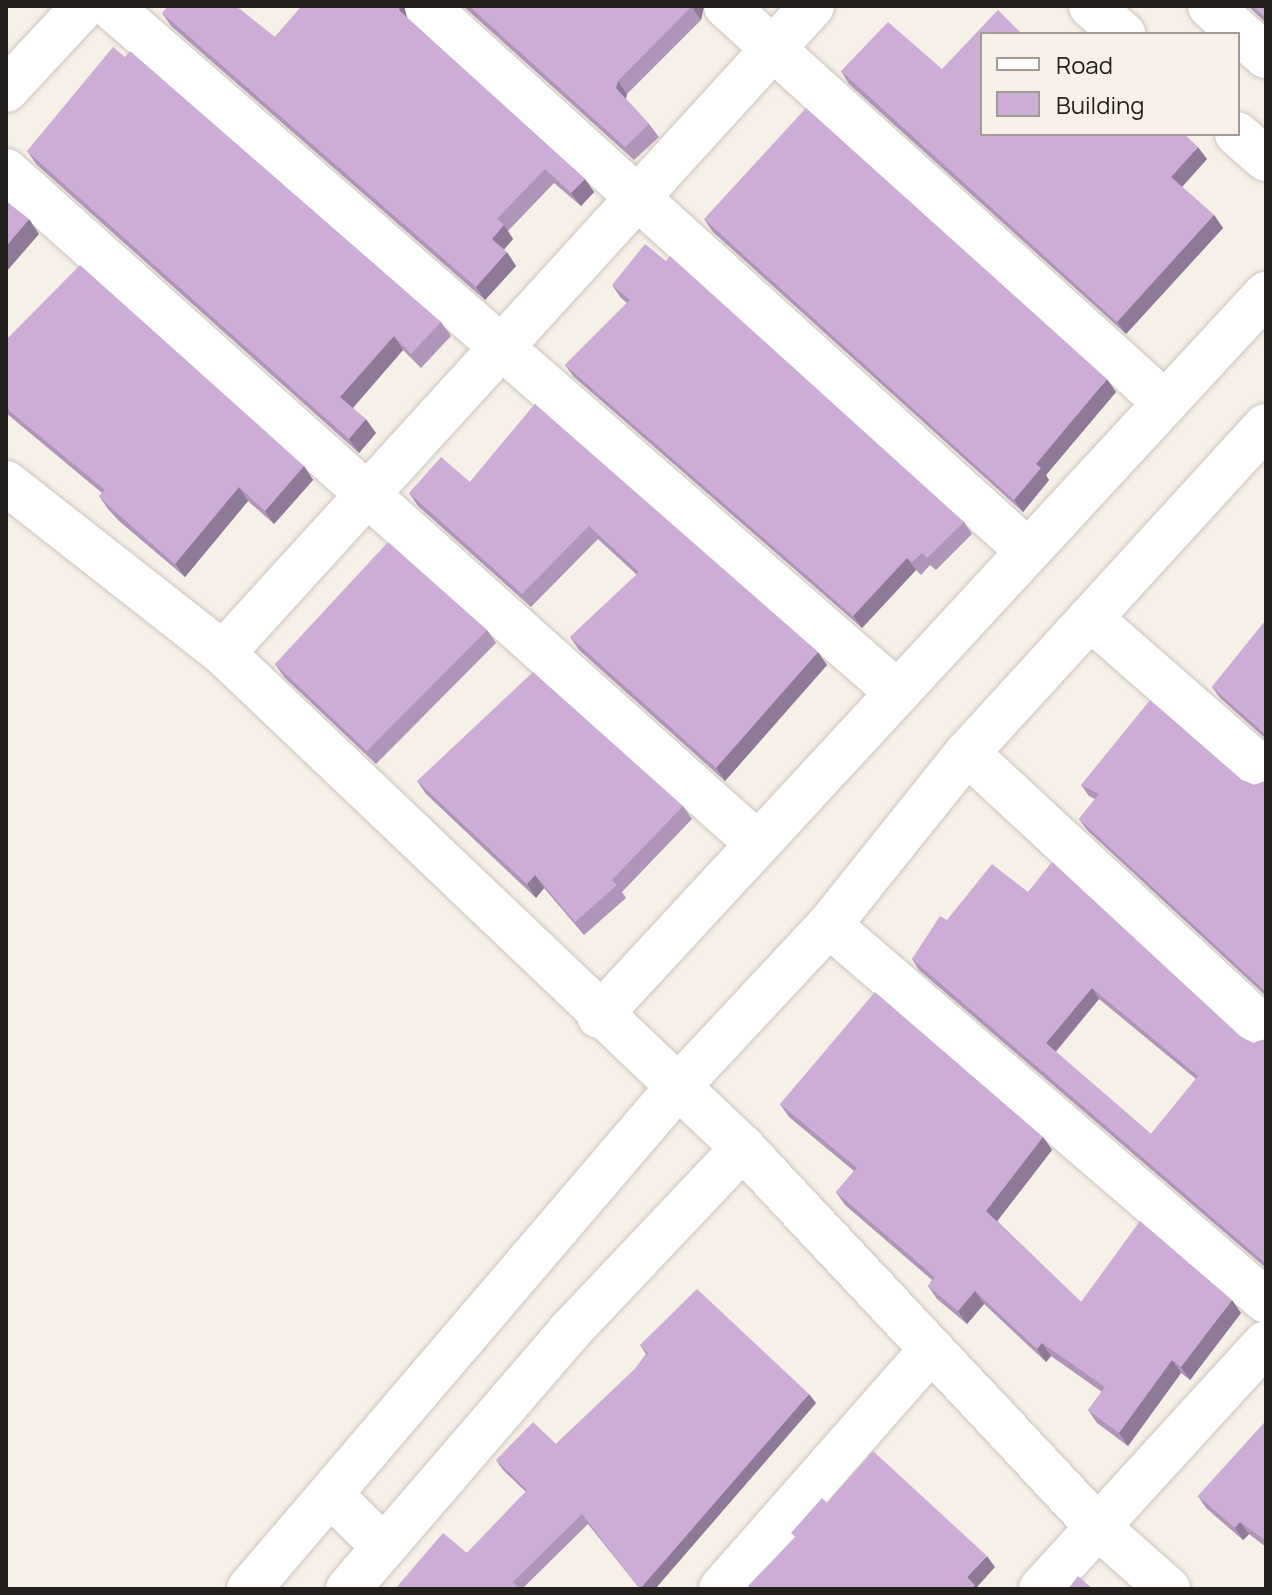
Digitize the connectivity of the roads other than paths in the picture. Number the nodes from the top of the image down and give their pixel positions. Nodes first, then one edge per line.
1 (84, 6) edge
2 (110, 6) edge
3 (426, 6) edge
4 (726, 6) edge
5 (812, 6) edge
6 (1091, 6) edge
7 (1210, 6) edge
8 (1121, 32) edge
9 (1239, 32) edge
10 (1240, 33) edge
11 (773, 49) junction
12 (1266, 56) edge
13 (6, 90) edge
14 (1239, 136) edge
15 (1266, 159) edge
16 (6, 171) edge
17 (640, 196) junction
18 (1266, 294) edge
19 (502, 347) junction
20 (1165, 403) junction
21 (1266, 426) edge
22 (6, 483) edge
23 (369, 493) junction
24 (1028, 551) junction
25 (1090, 618) junction
26 (223, 653) junction
27 (898, 693) junction
28 (967, 753) junction
29 (1266, 772) edge
30 (758, 844) junction
31 (829, 925) junction
32 (599, 1016) junction
33 (1266, 1030) edge
34 (676, 1089) junction
35 (743, 1148) junction
36 (1266, 1301) edge
37 (1266, 1343) edge
38 (931, 1350) junction
39 (331, 1495) junction
40 (1097, 1526) junction
41 (384, 1547) junction
42 (249, 1589) edge
43 (348, 1589) edge
44 (721, 1589) edge
45 (1041, 1589) edge
46 (1168, 1589) edge

1 - 13 street
2 - 19 street
3 - 17 street
4 - 11 street
5 - 11 street
6 - 8 street
7 - 9 street
10 - 12 street
11 - 17 street
11 - 20 street
14 - 15 street
16 - 23 street
17 - 19 street
17 - 24 street
18 - 20 street
19 - 23 street
19 - 27 street
20 - 24 street
21 - 25 street
22 - 26 street
23 - 26 street
23 - 30 street
24 - 27 street
25 - 28 street
25 - 29 street
26 - 32 street
27 - 30 street
28 - 31 street
28 - 33 street
30 - 32 street
31 - 34 street
31 - 36 street
32 - 34 street
34 - 35 street
34 - 39 street
35 - 38 street
35 - 41 street
37 - 40 street
38 - 40 street
38 - 44 street
39 - 41 street
39 - 42 street
40 - 45 street
40 - 46 street
41 - 43 street

